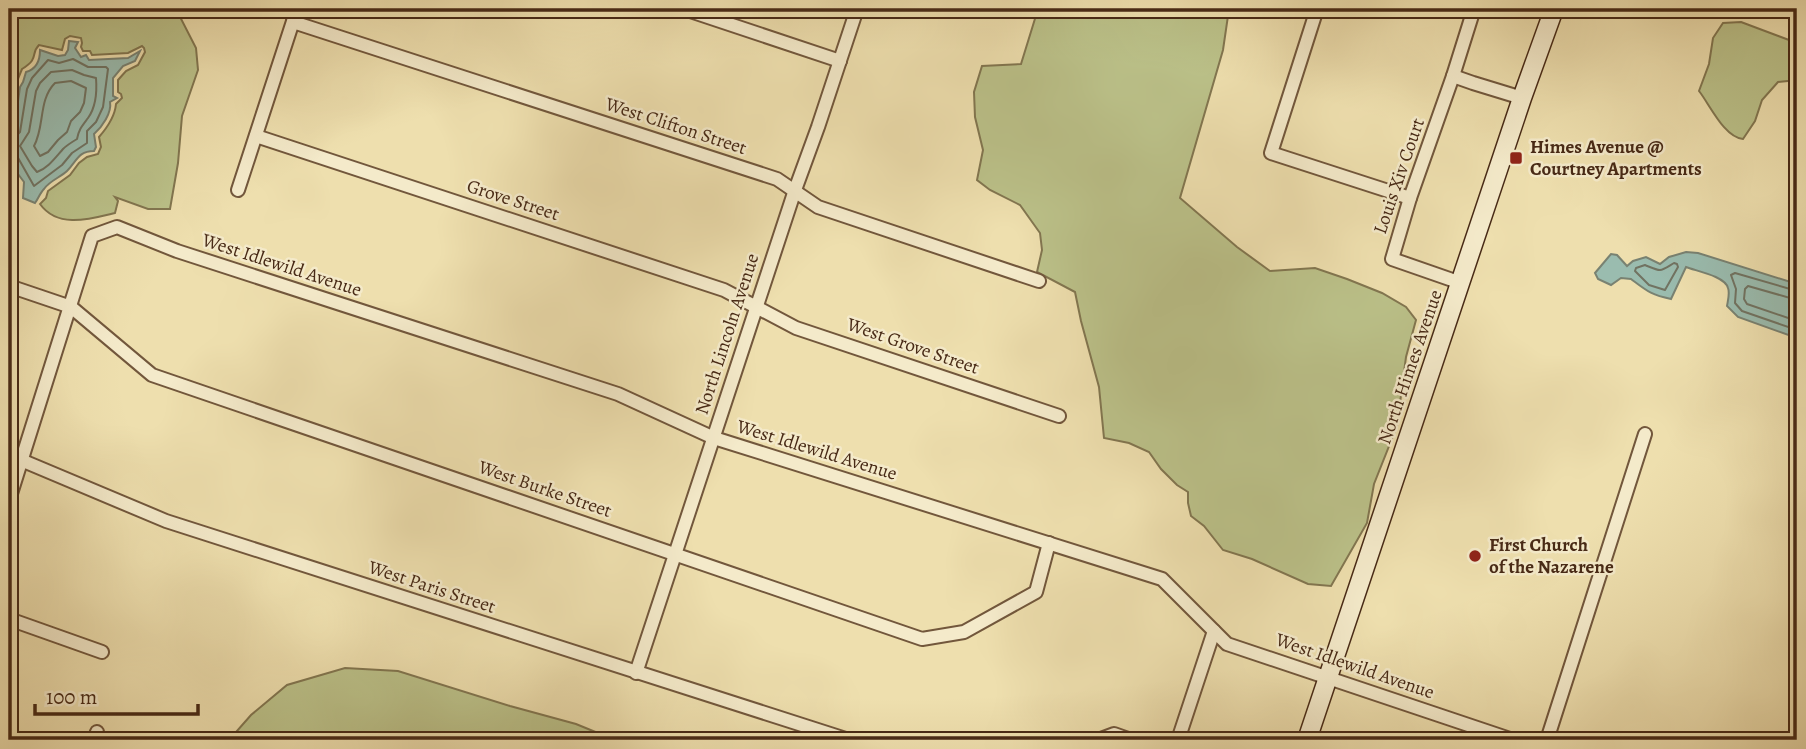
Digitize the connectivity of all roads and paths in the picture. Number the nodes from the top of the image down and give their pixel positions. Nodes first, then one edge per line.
1 (297, 9) edge
2 (684, 9) edge
3 (857, 9) edge
4 (1317, 9) edge
5 (1474, 9) edge
6 (1554, 9) edge
7 (293, 22) junction
8 (840, 61) junction
9 (1453, 76) junction
10 (1522, 98) junction
11 (256, 136) junction
12 (238, 190) dead end
13 (795, 190) junction
14 (1410, 198) junction
15 (1039, 281) dead end
16 (1461, 283) junction
17 (9, 286) edge
18 (71, 307) junction
19 (757, 307) junction
20 (1059, 416) dead end
21 (1645, 435) dead end
22 (714, 438) junction
23 (15, 457) edge
24 (9, 500) edge
25 (1049, 543) junction
26 (676, 554) junction
27 (9, 619) edge
28 (1214, 631) junction
29 (102, 652) dead end
30 (636, 673) junction
31 (1328, 677) junction
32 (849, 740) edge
33 (1098, 740) edge
34 (1131, 740) edge
35 (1178, 740) edge
36 (1307, 740) edge
37 (1513, 740) edge
38 (1547, 740) edge

1 - 7 street
2 - 8 street
3 - 8 street, North Lincoln Avenue
4 - 14 street
5 - 9 street, Louis Xiv Court
6 - 10 street, North Himes Avenue
7 - 11 street
7 - 13 street, West Clifton Street
8 - 13 street, North Lincoln Avenue
9 - 10 street
9 - 14 street, Louis Xiv Court
10 - 16 street, North Himes Avenue
11 - 12 street
11 - 19 street, Grove Street
13 - 15 street, West Clifton Street
13 - 19 street, North Lincoln Avenue
14 - 16 street, Louis Xiv Court
16 - 31 street, North Himes Avenue
17 - 18 street, West Burke Street
18 - 22 street, West Idlewild Avenue
18 - 23 street
18 - 26 street, West Burke Street
19 - 20 street, West Grove Street
19 - 22 street, North Lincoln Avenue
21 - 38 street
22 - 25 street, West Idlewild Avenue
22 - 26 street, North Lincoln Avenue
23 - 24 street
23 - 30 street, West Paris Street
25 - 26 street, West Burke Street
25 - 28 street, West Idlewild Avenue
26 - 30 street, North Lincoln Avenue
27 - 29 street
28 - 31 street, West Idlewild Avenue
28 - 35 street
30 - 32 street, West Paris Street
31 - 36 street, North Himes Avenue
31 - 37 street, West Idlewild Avenue
33 - 34 street

